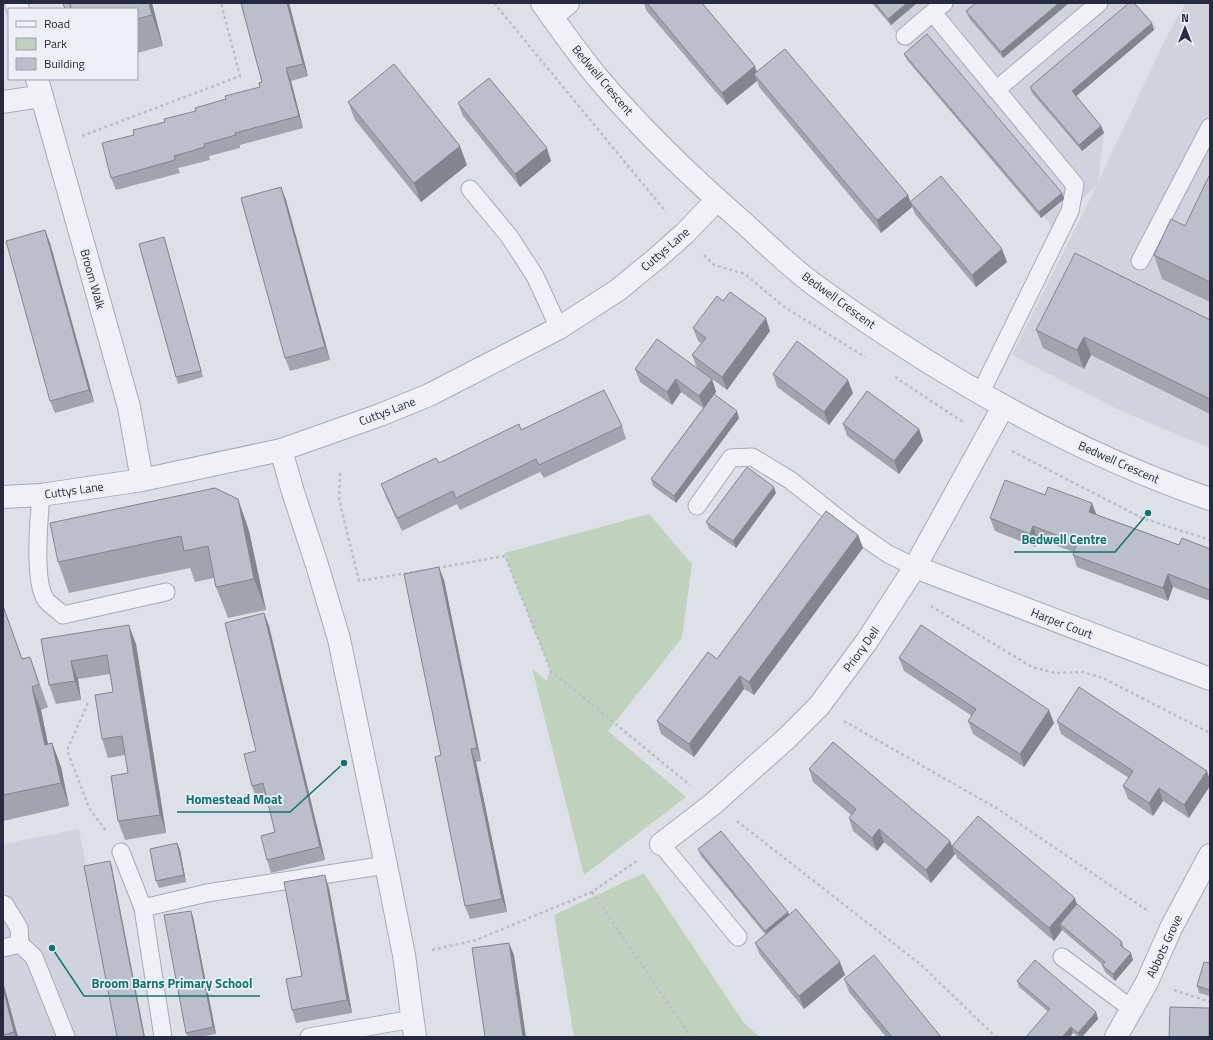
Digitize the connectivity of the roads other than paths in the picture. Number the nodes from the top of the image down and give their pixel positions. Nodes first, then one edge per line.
1 (1099, 3) edge
2 (554, 8) edge
3 (938, 8) edge
4 (905, 36) dead end
5 (39, 87) edge
6 (996, 90) junction
7 (3, 102) edge
8 (1210, 127) edge
9 (470, 189) dead end
10 (717, 200) junction
11 (1140, 261) dead end
12 (559, 328) junction
13 (980, 394) junction
14 (1003, 407) junction
15 (281, 450) junction
16 (142, 480) junction
17 (41, 494) junction
18 (3, 497) edge
19 (1210, 499) edge
20 (697, 506) dead end
21 (915, 567) junction
22 (166, 592) dead end
23 (1210, 679) edge
24 (661, 844) joint
25 (121, 852) road end
26 (1209, 860) edge
27 (386, 864) junction
28 (3, 904) edge
29 (143, 908) junction
30 (738, 937) dead end
31 (20, 944) junction
32 (3, 948) edge
33 (1062, 957) dead end
34 (1132, 1009) junction
35 (414, 1028) edge
36 (66, 1037) edge
37 (163, 1037) edge
38 (309, 1037) edge
39 (1116, 1037) edge

1 - 6 lane
2 - 10 street, Bedwell Crescent
3 - 4 lane
3 - 6 lane
5 - 7 street
5 - 16 street, Broom Walk
6 - 13 lane
8 - 11 lane
9 - 12 lane
10 - 12 street, Cuttys Lane
10 - 13 street, Bedwell Crescent
12 - 15 street, Cuttys Lane
13 - 14 street, Bedwell Crescent
14 - 19 street, Bedwell Crescent
14 - 21 street, Priory Dell
15 - 16 street, Cuttys Lane
15 - 27 street
16 - 17 street, Cuttys Lane
17 - 18 street, Cuttys Lane
17 - 22 lane
20 - 21 lane
21 - 23 street, Harper Court
21 - 24 street, Priory Dell
24 - 30 lane
25 - 29 lane
26 - 34 street, Abbots Grove
27 - 29 lane
27 - 35 street
28 - 31 lane
29 - 37 lane
31 - 32 lane
31 - 36 lane
33 - 34 lane
34 - 39 street, Abbots Grove
35 - 38 lane

